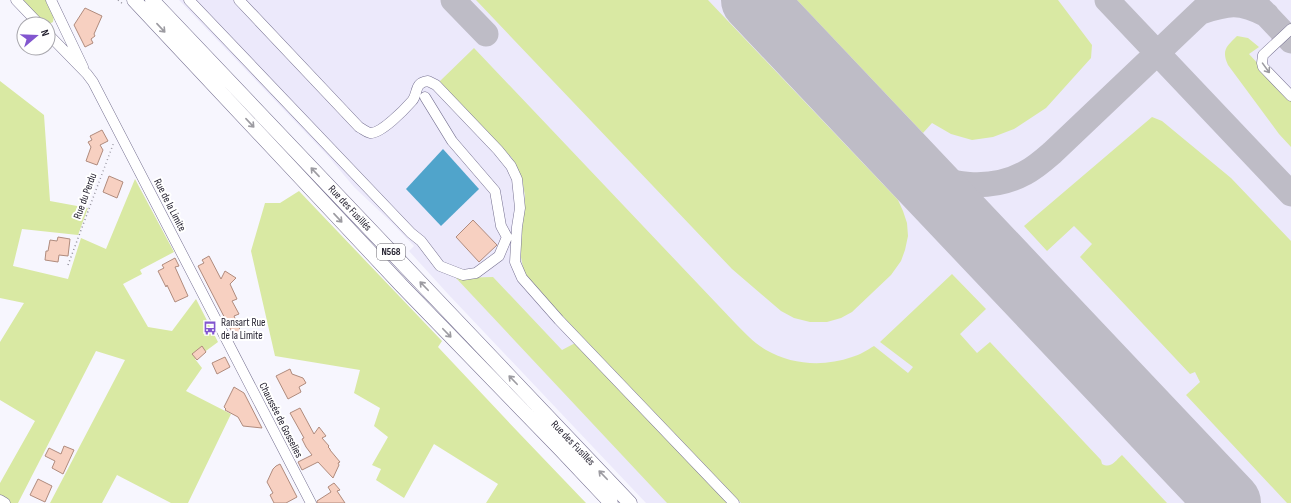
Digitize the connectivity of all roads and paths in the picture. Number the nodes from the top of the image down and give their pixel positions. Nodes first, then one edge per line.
1 (16, 0) edge
2 (51, 0) edge
3 (134, 0) edge
4 (152, 0) edge
5 (189, 0) edge
6 (238, 0) edge
7 (31, 16) edge
8 (1291, 29) edge
9 (56, 42) edge
10 (87, 74) junction
11 (1291, 96) edge
12 (425, 97) dead end
13 (120, 135) junction
14 (512, 238) junction
15 (68, 265) dead end
16 (230, 347) joint
17 (0, 500) edge
18 (6, 503) edge
19 (311, 503) edge
20 (611, 503) edge
21 (630, 503) edge
22 (734, 503) edge

1 - 7 street
2 - 10 street, Rue de la Limite
3 -> 20 highway, Rue des Fusillés / N568
21 -> 4 highway, Rue des Fusillés / N568
5 - 14 street
6 - 14 street
8 -> 11 street
9 - 10 street, Rue de la Limite
10 - 13 street, Rue de la Limite
12 - 14 street
13 - 15 path, Rue du Perdu
13 - 16 street, Rue de la Limite
14 - 22 street
16 - 19 street, Chaussée de Gosselies
17 - 18 street

